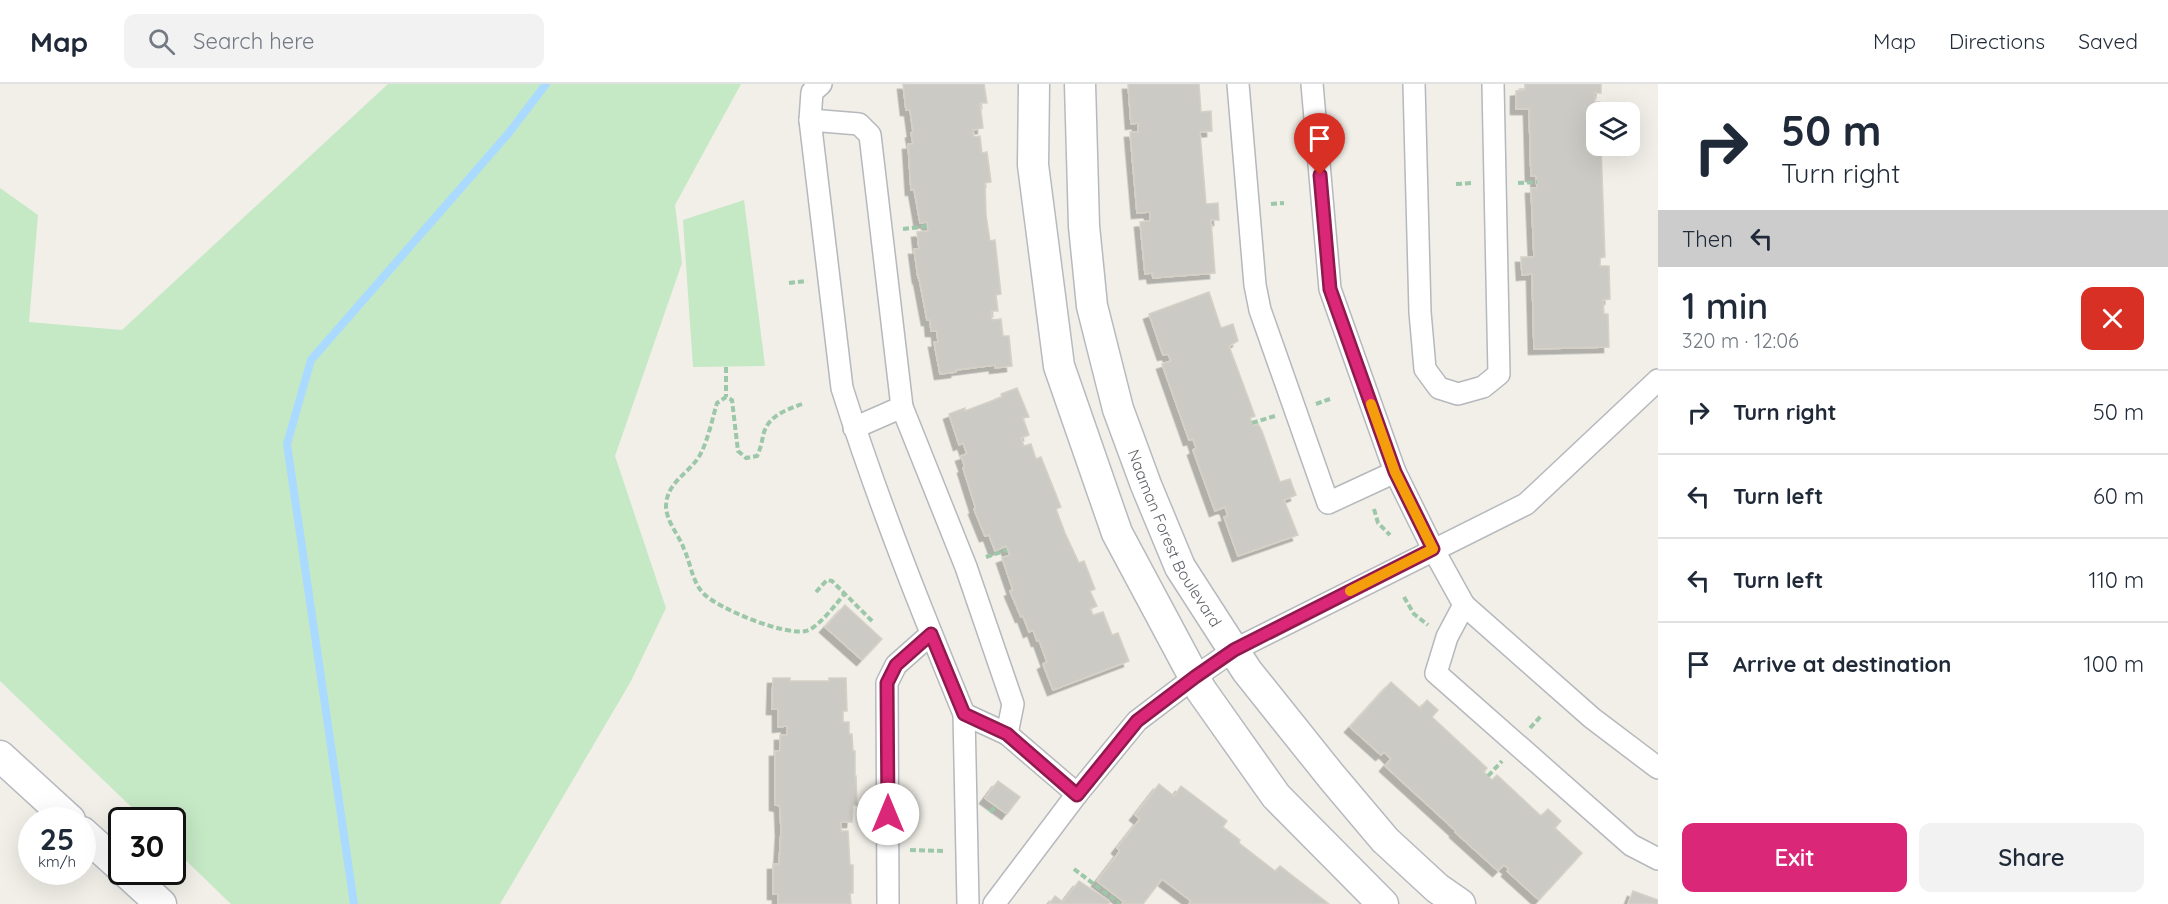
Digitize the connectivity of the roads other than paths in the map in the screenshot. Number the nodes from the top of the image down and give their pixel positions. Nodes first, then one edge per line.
1 (821, 84) edge
2 (1034, 84) edge
3 (1080, 84) edge
4 (1238, 84) edge
5 (1312, 84) edge
6 (1414, 84) edge
7 (1493, 84) edge
8 (810, 120) junction
9 (1658, 380) edge
10 (902, 407) junction
11 (854, 428) junction
12 (1395, 472) junction
13 (1433, 549) junction
14 (1464, 605) junction
15 (931, 634) junction
16 (1234, 650) junction
17 (1195, 677) junction
18 (964, 714) junction
19 (1007, 734) junction
20 (0, 756) edge
21 (1658, 768) edge
22 (1077, 795) junction
23 (56, 807) edge
24 (96, 845) edge
25 (108, 855) edge
26 (1658, 859) edge
27 (140, 885) edge
28 (161, 904) edge
29 (888, 904) edge
30 (968, 904) edge
31 (994, 904) edge
32 (1383, 904) edge
33 (1460, 904) edge

1 - 8 street
2 - 17 street
3 - 16 street, Naaman Forest Boulevard
4 - 12 street
5 - 12 street
6 - 7 street
8 - 10 street
8 - 11 street
9 - 13 street
10 - 11 street
10 - 19 street
11 - 15 street
12 - 13 street
13 - 14 street
13 - 16 street
14 - 21 street
14 - 26 street
15 - 18 street
15 - 29 street
16 - 17 street
16 - 33 street, Naaman Forest Boulevard
17 - 22 street
17 - 32 street
18 - 19 street
18 - 30 street
19 - 22 street
20 - 23 street
22 - 31 street
24 - 25 street
27 - 28 street

